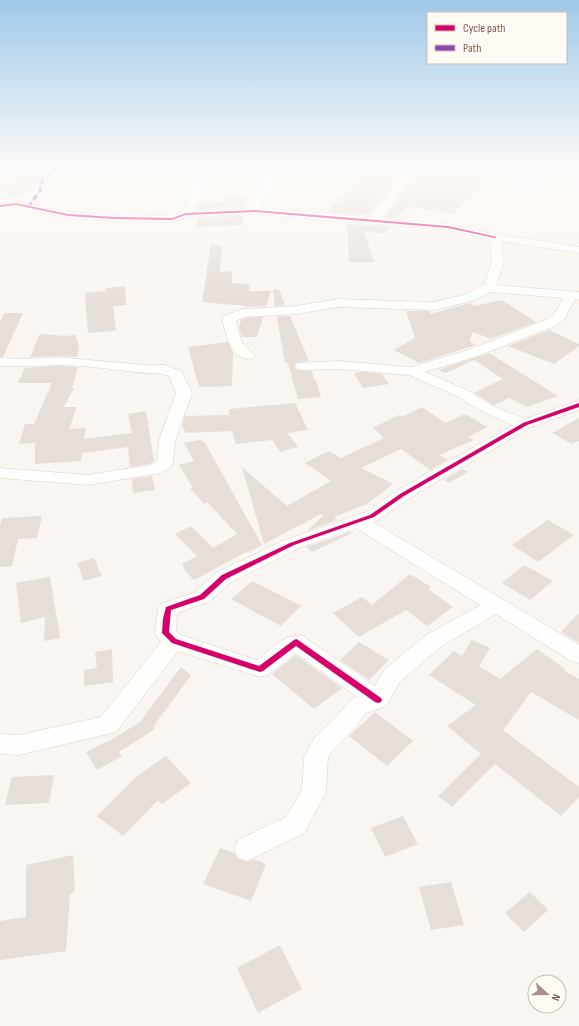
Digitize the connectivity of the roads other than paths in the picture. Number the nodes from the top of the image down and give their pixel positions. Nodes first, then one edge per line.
1 (63, 214) edge
2 (186, 214) edge
3 (286, 214) edge
4 (378, 214) edge
5 (372, 222) junction
6 (495, 237) junction
7 (579, 250) edge
8 (488, 288) junction
9 (575, 295) edge
10 (248, 355) dead end
11 (0, 362) edge
12 (302, 366) dead end
13 (412, 371) junction
14 (579, 405) edge
15 (525, 424) junction
16 (0, 474) edge
17 (358, 521) junction
18 (495, 604) junction
19 (174, 641) junction
20 (579, 655) edge
21 (378, 700) junction
22 (0, 744) edge
23 (247, 849) dead end

1 - 2 street
3 - 5 street
4 - 5 street
5 - 6 street
6 - 7 street
6 - 8 street
8 - 9 street
8 - 10 street
9 - 13 street
11 - 16 street
12 - 13 street
13 - 15 street
14 - 15 street
15 - 17 street
17 - 18 street
17 - 19 street
18 - 20 street
18 - 21 street
19 - 21 street
19 - 22 street
21 - 23 street

